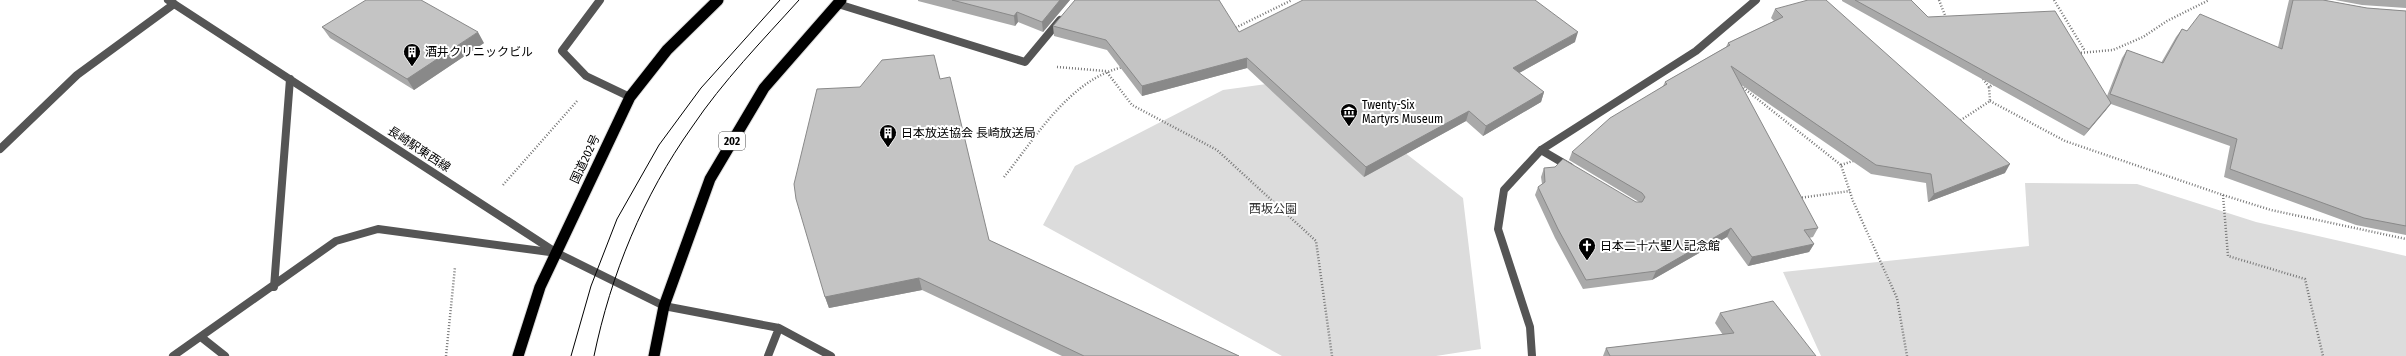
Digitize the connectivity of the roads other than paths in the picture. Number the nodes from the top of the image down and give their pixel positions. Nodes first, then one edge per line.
1 (600, 0) edge
2 (718, 0) edge
3 (1756, 0) edge
4 (171, 2) edge
5 (840, 2) edge
6 (1068, 11) edge
7 (290, 79) junction
8 (630, 97) junction
9 (0, 149) edge
10 (1541, 150) junction
11 (1577, 172) edge
12 (557, 253) junction
13 (274, 287) junction
14 (664, 306) junction
15 (779, 328) junction
16 (201, 337) junction
17 (173, 356) edge
18 (225, 356) edge
19 (518, 356) edge
20 (654, 356) edge
21 (768, 356) edge
22 (831, 356) edge
23 (1532, 356) edge

1 - 8 street
2 - 8 highway, 国道202号
3 - 10 street
4 - 7 street, 長崎駅東西線
4 - 9 street
5 - 6 street
5 - 14 highway, 202
7 - 12 street, 長崎駅東西線
7 - 13 street
8 - 12 highway, 国道202号
10 - 11 street
10 - 23 street
12 - 13 street
12 - 14 street, 長崎駅東西線
12 - 19 highway, 国道202号
13 - 16 street
14 - 15 street, 長崎駅東西線
14 - 20 highway, 202
15 - 21 street
15 - 22 street, 長崎駅東西線
16 - 17 street
16 - 18 street

